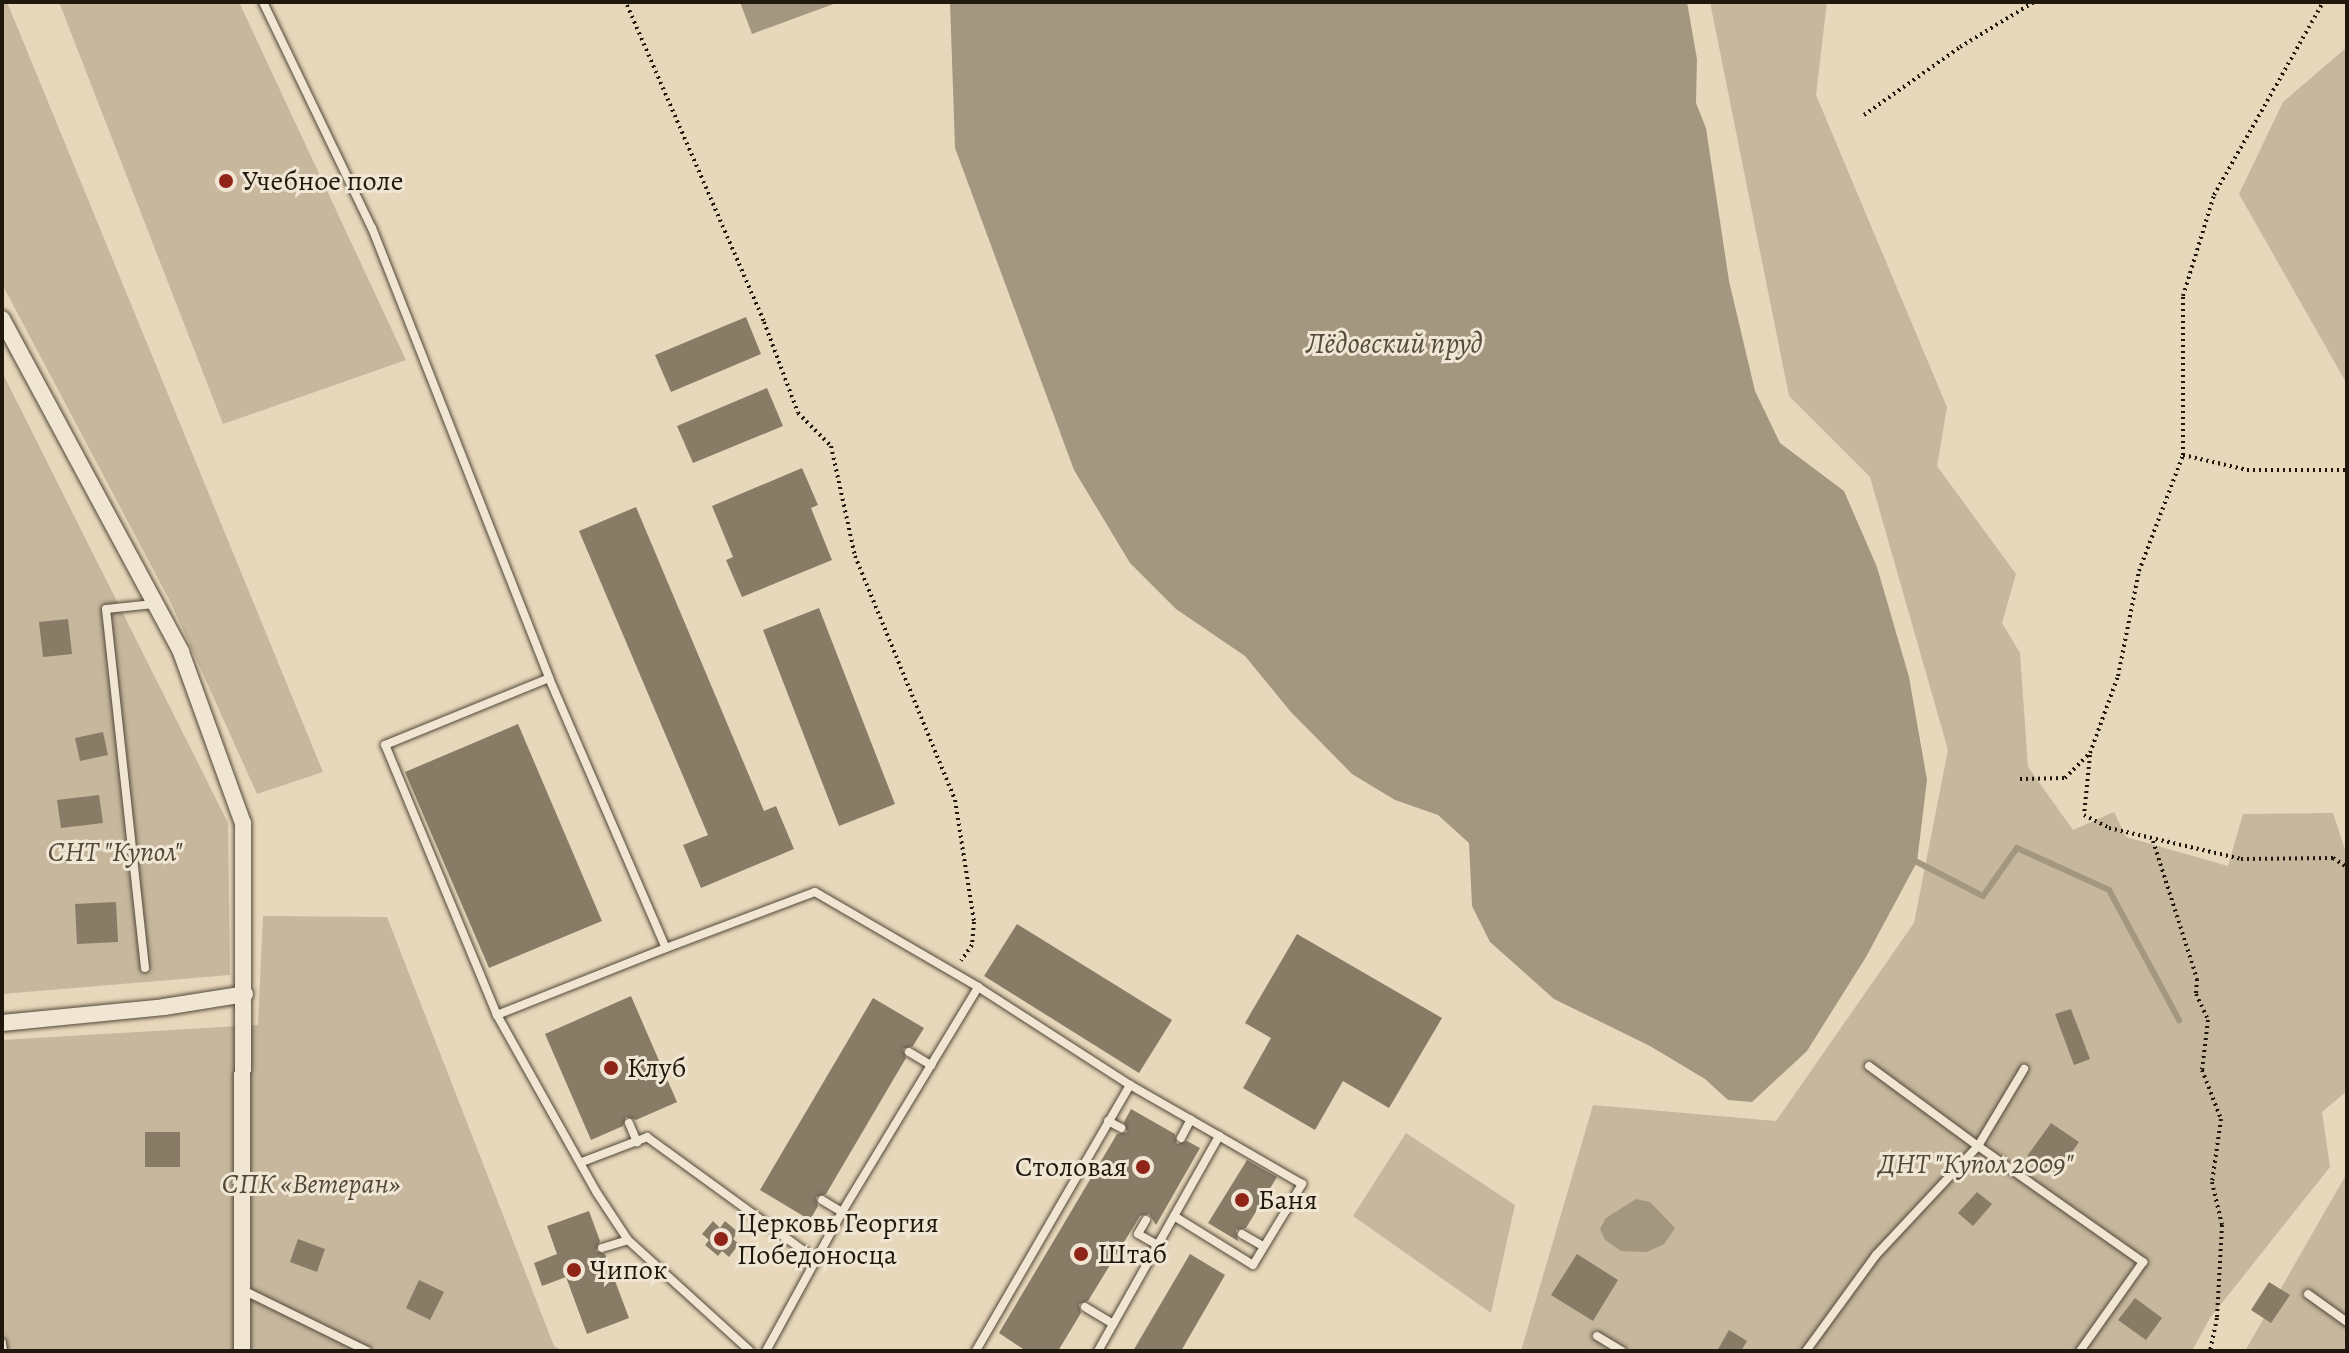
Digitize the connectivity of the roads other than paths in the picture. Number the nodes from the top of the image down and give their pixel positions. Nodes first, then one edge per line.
1 (263, 2) edge
2 (2, 319) edge
3 (155, 604) junction
4 (549, 678) junction
5 (666, 948) junction
6 (145, 968) dead end
7 (978, 987) junction
8 (245, 994) junction
9 (497, 1015) junction
10 (2, 1023) edge
11 (909, 1052) dead end
12 (931, 1065) junction
13 (1869, 1066) dead end
14 (2024, 1069) dead end
15 (1130, 1085) junction
16 (1191, 1119) junction
17 (1108, 1121) junction
18 (629, 1123) dead end
19 (1121, 1128) dead end
20 (1219, 1136) junction
21 (1181, 1138) dead end
22 (637, 1142) junction
23 (1978, 1146) junction
24 (582, 1162) junction
25 (822, 1200) dead end
26 (842, 1212) junction
27 (1174, 1216) junction
28 (1146, 1220) dead end
29 (1242, 1234) dead end
30 (628, 1240) junction
31 (1158, 1245) junction
32 (1263, 1246) junction
33 (602, 1248) dead end
34 (816, 1260) junction
35 (243, 1290) junction
36 (2308, 1294) dead end
37 (1085, 1307) dead end
38 (2347, 1322) edge
39 (1113, 1324) junction
40 (1597, 1336) dead end
41 (2, 1343) edge
42 (3, 1351) edge
43 (242, 1351) edge
44 (367, 1351) edge
45 (750, 1351) edge
46 (766, 1351) edge
47 (976, 1351) edge
48 (1098, 1351) edge
49 (1622, 1351) edge
50 (1806, 1351) edge
51 (2080, 1351) edge

1 - 4 lane
2 - 3 street
3 - 6 lane
3 - 8 street
4 - 5 lane
4 - 9 lane
5 - 7 lane
5 - 9 lane
7 - 12 lane
7 - 15 lane
8 - 10 street
8 - 35 street
9 - 24 lane
11 - 12 lane
12 - 26 lane
13 - 23 lane
14 - 23 lane
15 - 16 lane
15 - 17 lane
16 - 20 lane
16 - 21 lane
17 - 19 lane
17 - 47 lane
18 - 22 lane
20 - 27 lane
20 - 32 lane
22 - 24 lane
22 - 34 lane
23 - 50 lane
23 - 51 lane
24 - 30 lane
25 - 26 lane
26 - 34 lane
27 - 31 lane
27 - 32 lane
28 - 31 lane
29 - 32 lane
30 - 33 lane
30 - 45 lane
31 - 39 lane
34 - 46 lane
35 - 43 street
35 - 44 lane
36 - 38 lane
37 - 39 lane
39 - 48 lane
40 - 49 lane
41 - 42 lane

